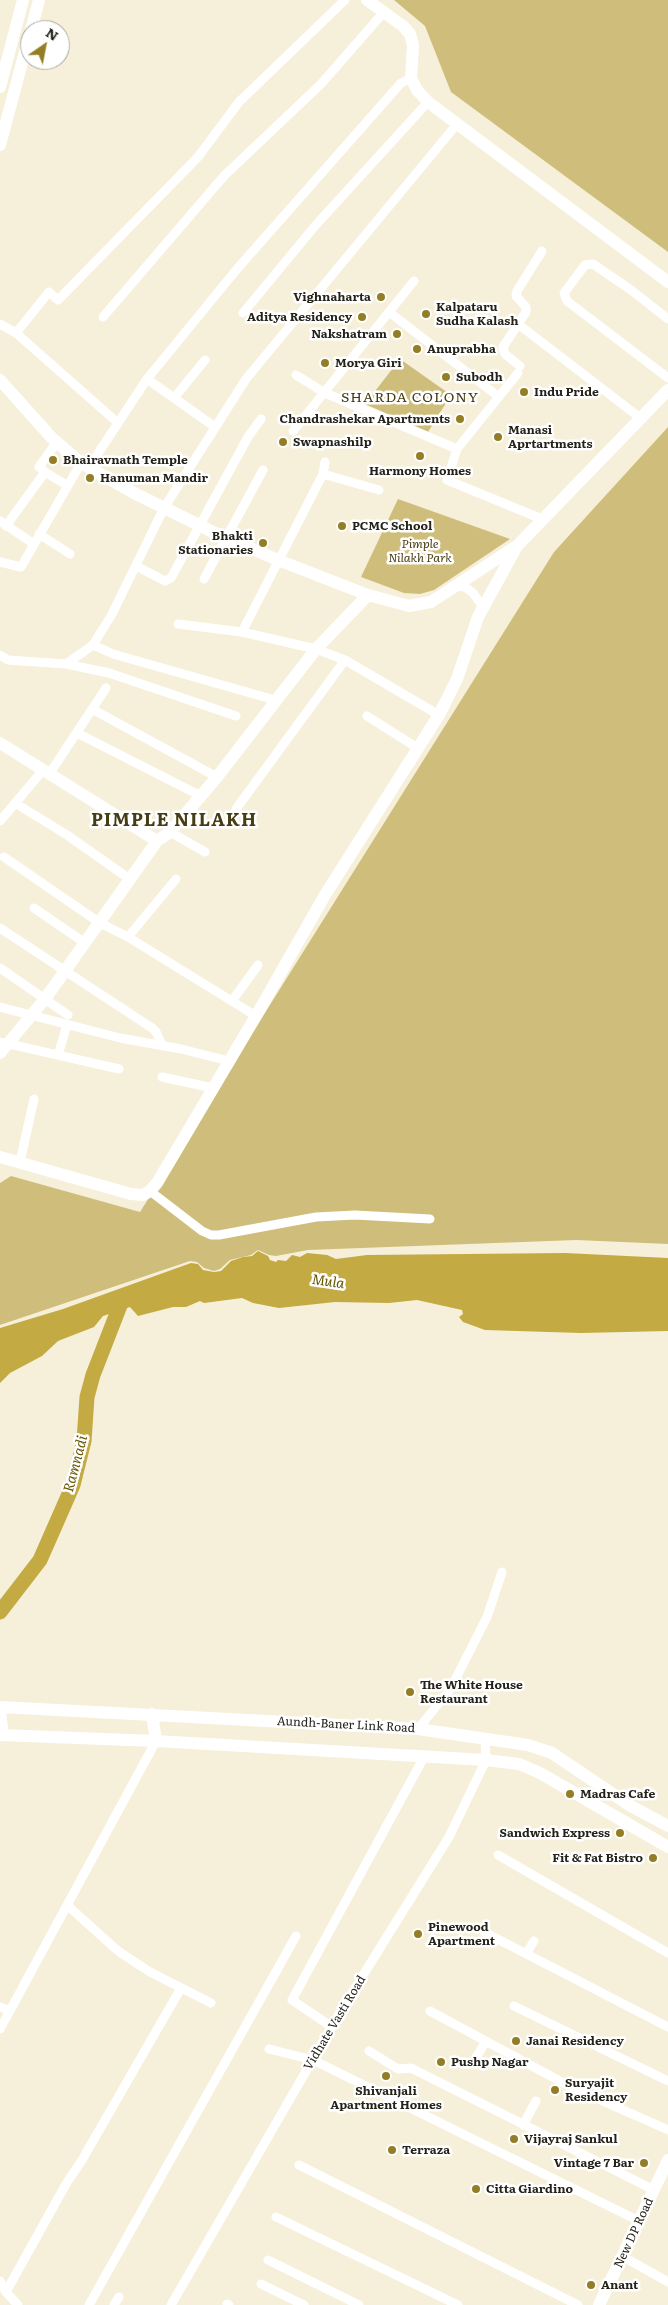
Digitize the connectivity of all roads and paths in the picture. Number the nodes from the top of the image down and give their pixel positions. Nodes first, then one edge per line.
1 (23, 0) edge
2 (39, 0) edge
3 (345, 0) edge
4 (367, 0) edge
5 (384, 12) junction
6 (33, 20) edge
7 (20, 70) edge
8 (412, 78) junction
9 (0, 86) edge
10 (428, 102) junction
11 (457, 124) junction
12 (0, 145) edge
13 (542, 251) dead end
14 (414, 281) dead end
15 (668, 282) edge
16 (389, 312) junction
17 (242, 314) dead end
18 (103, 317) dead end
19 (668, 319) edge
20 (0, 324) edge
21 (518, 324) junction
22 (16, 333) junction
23 (204, 360) dead end
24 (296, 375) dead end
25 (668, 378) edge
26 (147, 379) junction
27 (0, 380) edge
28 (668, 390) edge
29 (325, 393) junction
30 (174, 398) junction
31 (499, 398) junction
32 (639, 417) junction
33 (261, 419) dead end
34 (118, 423) junction
35 (215, 427) junction
36 (293, 431) dead end
37 (57, 442) junction
38 (457, 449) junction
39 (325, 462) dead end
40 (85, 465) junction
41 (263, 470) dead end
42 (45, 472) junction
43 (322, 474) junction
44 (68, 486) junction
45 (379, 490) dead end
46 (164, 508) junction
47 (542, 519) junction
48 (3, 524) edge
49 (200, 525) junction
50 (40, 534) junction
51 (226, 537) junction
52 (34, 544) junction
53 (517, 546) junction
54 (70, 554) dead end
55 (278, 560) junction
56 (0, 562) edge
57 (136, 566) junction
58 (204, 580) dead end
59 (457, 586) junction
60 (368, 596) junction
61 (483, 607) junction
62 (178, 624) dead end
63 (242, 632) junction
64 (93, 645) junction
65 (316, 649) junction
66 (0, 655) edge
67 (345, 660) junction
68 (66, 664) junction
69 (106, 688) dead end
70 (275, 700) junction
71 (92, 709) junction
72 (439, 715) junction
73 (236, 716) dead end
74 (367, 716) dead end
75 (77, 733) junction
76 (0, 743) edge
77 (418, 749) junction
78 (47, 771) junction
79 (217, 776) junction
80 (199, 796) junction
81 (15, 803) junction
82 (236, 809) dead end
83 (0, 821) edge
84 (170, 832) junction
85 (157, 842) junction
86 (204, 852) dead end
87 (4, 857) dead end
88 (176, 879) dead end
89 (131, 880) junction
90 (34, 908) dead end
91 (100, 923) junction
92 (0, 928) edge
93 (128, 938) junction
94 (85, 943) junction
95 (258, 965) dead end
96 (0, 968) edge
97 (65, 971) junction
98 (45, 999) junction
99 (232, 1001) junction
100 (0, 1007) edge
101 (30, 1016) junction
102 (256, 1016) junction
103 (67, 1020) junction
104 (162, 1045) junction
105 (2, 1046) edge
106 (58, 1055) junction
107 (229, 1061) junction
108 (119, 1069) dead end
109 (162, 1077) dead end
110 (213, 1088) junction
111 (34, 1099) dead end
112 (0, 1157) edge
113 (20, 1162) junction
114 (150, 1191) junction
115 (430, 1219) dead end
116 (502, 1572) dead end
117 (0, 1707) edge
118 (0, 1712) edge
119 (152, 1714) junction
120 (418, 1728) junction
121 (2, 1735) edge
122 (486, 1739) junction
123 (156, 1741) junction
124 (424, 1757) junction
125 (486, 1760) junction
126 (668, 1826) edge
127 (668, 1847) edge
128 (498, 1855) dead end
129 (67, 1905) junction
130 (484, 1932) dead end
131 (296, 1936) dead end
132 (534, 1941) dead end
133 (668, 1953) edge
134 (526, 1954) junction
135 (181, 1988) junction
136 (211, 2003) dead end
137 (514, 2006) dead end
138 (0, 2007) edge
139 (430, 2010) dead end
140 (10, 2011) junction
141 (332, 2027) junction
142 (668, 2027) edge
143 (0, 2029) edge
144 (486, 2041) junction
145 (269, 2049) dead end
146 (368, 2050) dead end
147 (313, 2060) junction
148 (474, 2061) dead end
149 (668, 2081) edge
150 (536, 2101) dead end
151 (523, 2124) junction
152 (668, 2130) edge
153 (668, 2160) edge
154 (299, 2165) dead end
155 (654, 2190) junction
156 (276, 2217) dead end
157 (639, 2221) junction
158 (622, 2256) junction
159 (268, 2260) dead end
160 (667, 2279) edge
161 (0, 2281) edge
162 (261, 2284) dead end
163 (6, 2292) junction
164 (18, 2305) edge
165 (89, 2305) edge
166 (171, 2305) edge
167 (304, 2305) edge
168 (359, 2305) edge
169 (458, 2305) edge
170 (578, 2305) edge
171 (599, 2305) edge

1 - 9 street
2 - 6 street
3 - 22 street
4 - 5 street
5 - 8 street
5 - 18 street
7 - 12 street
8 - 10 street
8 - 26 street
10 - 11 street
10 - 17 street
11 - 15 street
11 - 35 street
13 - 21 street
14 - 16 street
16 - 29 street
16 - 31 street
19 - 25 street
20 - 22 street
21 - 31 street
21 - 32 street
22 - 34 street
23 - 30 street
24 - 29 street
26 - 30 street
26 - 34 street
27 - 37 street
28 - 32 street
29 - 36 street
29 - 38 street
30 - 35 street
31 - 38 street
32 - 47 street
33 - 49 street
34 - 40 street
35 - 46 street
37 - 40 street
37 - 42 street
38 - 47 street
39 - 43 street
40 - 44 street
40 - 46 street
41 - 51 street
42 - 44 street
42 - 48 street
43 - 45 street
43 - 55 street
44 - 50 street
46 - 49 street
46 - 57 street
47 - 53 street
48 - 52 street
49 - 51 street
49 - 57 street
50 - 52 street
50 - 54 street
51 - 55 street
51 - 58 street
52 - 56 street
53 - 59 street
53 - 61 street
55 - 60 street
55 - 63 street
57 - 64 street
59 - 60 street
59 - 61 street
60 - 65 street
61 - 72 street
62 - 63 street
63 - 65 street
64 - 68 street
64 - 70 street
65 - 67 street
65 - 70 street
66 - 68 street
67 - 72 street
67 - 82 street
68 - 73 street
69 - 71 street
70 - 79 street
71 - 75 street
71 - 79 street
72 - 77 street
74 - 77 street
75 - 78 street
75 - 80 street
76 - 78 street
77 - 102 street
78 - 81 street
78 - 85 street
79 - 80 street
80 - 84 street
81 - 83 street
81 - 89 street
84 - 85 street
84 - 86 street
85 - 89 street
87 - 91 street
88 - 93 street
89 - 91 street
90 - 94 street
91 - 93 street
91 - 94 street
92 - 97 street
93 - 99 street
94 - 97 street
95 - 99 street
96 - 98 street
97 - 98 street
97 - 104 street
98 - 101 street
98 - 103 street
99 - 102 street
100 - 101 street
101 - 103 street
101 - 105 street
102 - 107 street
103 - 104 street
103 - 106 street
104 - 107 street
105 - 106 street
106 - 108 street
107 - 110 street
109 - 110 street
110 - 114 street
111 - 113 street
112 - 113 street
113 - 114 street
114 - 115 street
116 - 120 street
117 - 119 street, Aundh-Baner Link Road
118 - 121 street
119 - 120 street, Aundh-Baner Link Road
119 - 123 street
120 - 122 street, Aundh-Baner Link Road
121 - 123 street
122 - 125 street, Vidhate Vasti Road
122 - 126 street, Aundh-Baner Link Road
123 - 124 street
123 - 129 street
124 - 125 street
124 - 141 street
125 - 127 street
125 - 141 street, Vidhate Vasti Road
128 - 133 street
129 - 135 street
129 - 140 street
130 - 134 street
131 - 165 street
132 - 134 street
134 - 142 street
135 - 136 street
135 - 163 street
137 - 149 street
138 - 140 street
139 - 144 street
140 - 143 street
141 - 147 street, Vidhate Vasti Road
144 - 148 street
144 - 152 street
145 - 147 street
146 - 151 street
147 - 157 street
147 - 166 street, Vidhate Vasti Road
150 - 151 street
151 - 155 street
153 - 155 street, New DP Road
154 - 170 street
155 - 157 street, New DP Road
156 - 169 street
157 - 158 street, New DP Road
158 - 160 street
158 - 171 street, New DP Road
159 - 168 street
161 - 163 street
162 - 167 street
163 - 164 street

